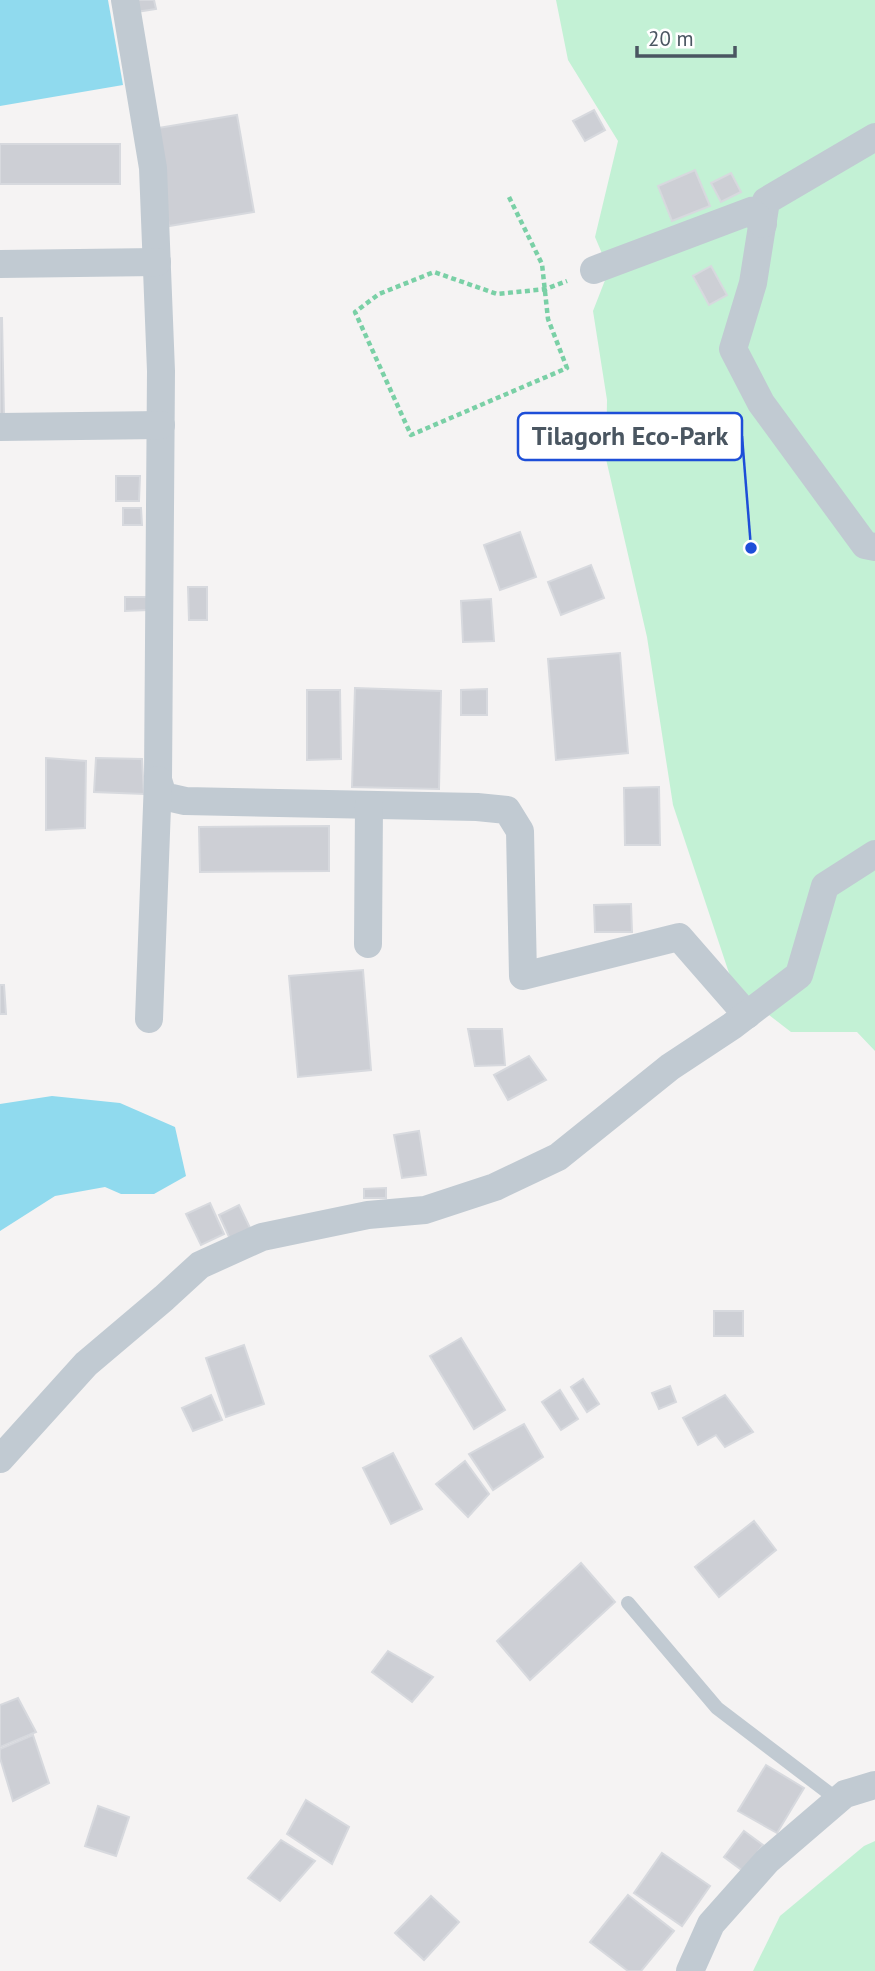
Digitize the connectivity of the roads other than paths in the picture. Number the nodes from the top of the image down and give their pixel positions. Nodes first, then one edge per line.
1 (125, 0) edge
2 (875, 136) edge
3 (763, 225) junction
4 (157, 262) junction
5 (0, 264) edge
6 (594, 270) dead end
7 (161, 425) junction
8 (0, 427) edge
9 (875, 547) edge
10 (158, 780) junction
11 (369, 805) junction
12 (875, 854) edge
13 (368, 944) dead end
14 (747, 1015) junction
15 (149, 1020) dead end
16 (0, 1459) edge
17 (628, 1603) dead end
18 (875, 1786) edge
19 (838, 1800) junction
20 (690, 1971) edge

1 - 4 street
2 - 3 street
3 - 6 street
3 - 9 street
4 - 5 street
4 - 7 street
7 - 8 street
7 - 10 street
10 - 11 street
10 - 15 street
11 - 13 street
11 - 14 street
12 - 14 street
14 - 16 street
17 - 19 lane
18 - 19 street
19 - 20 street

